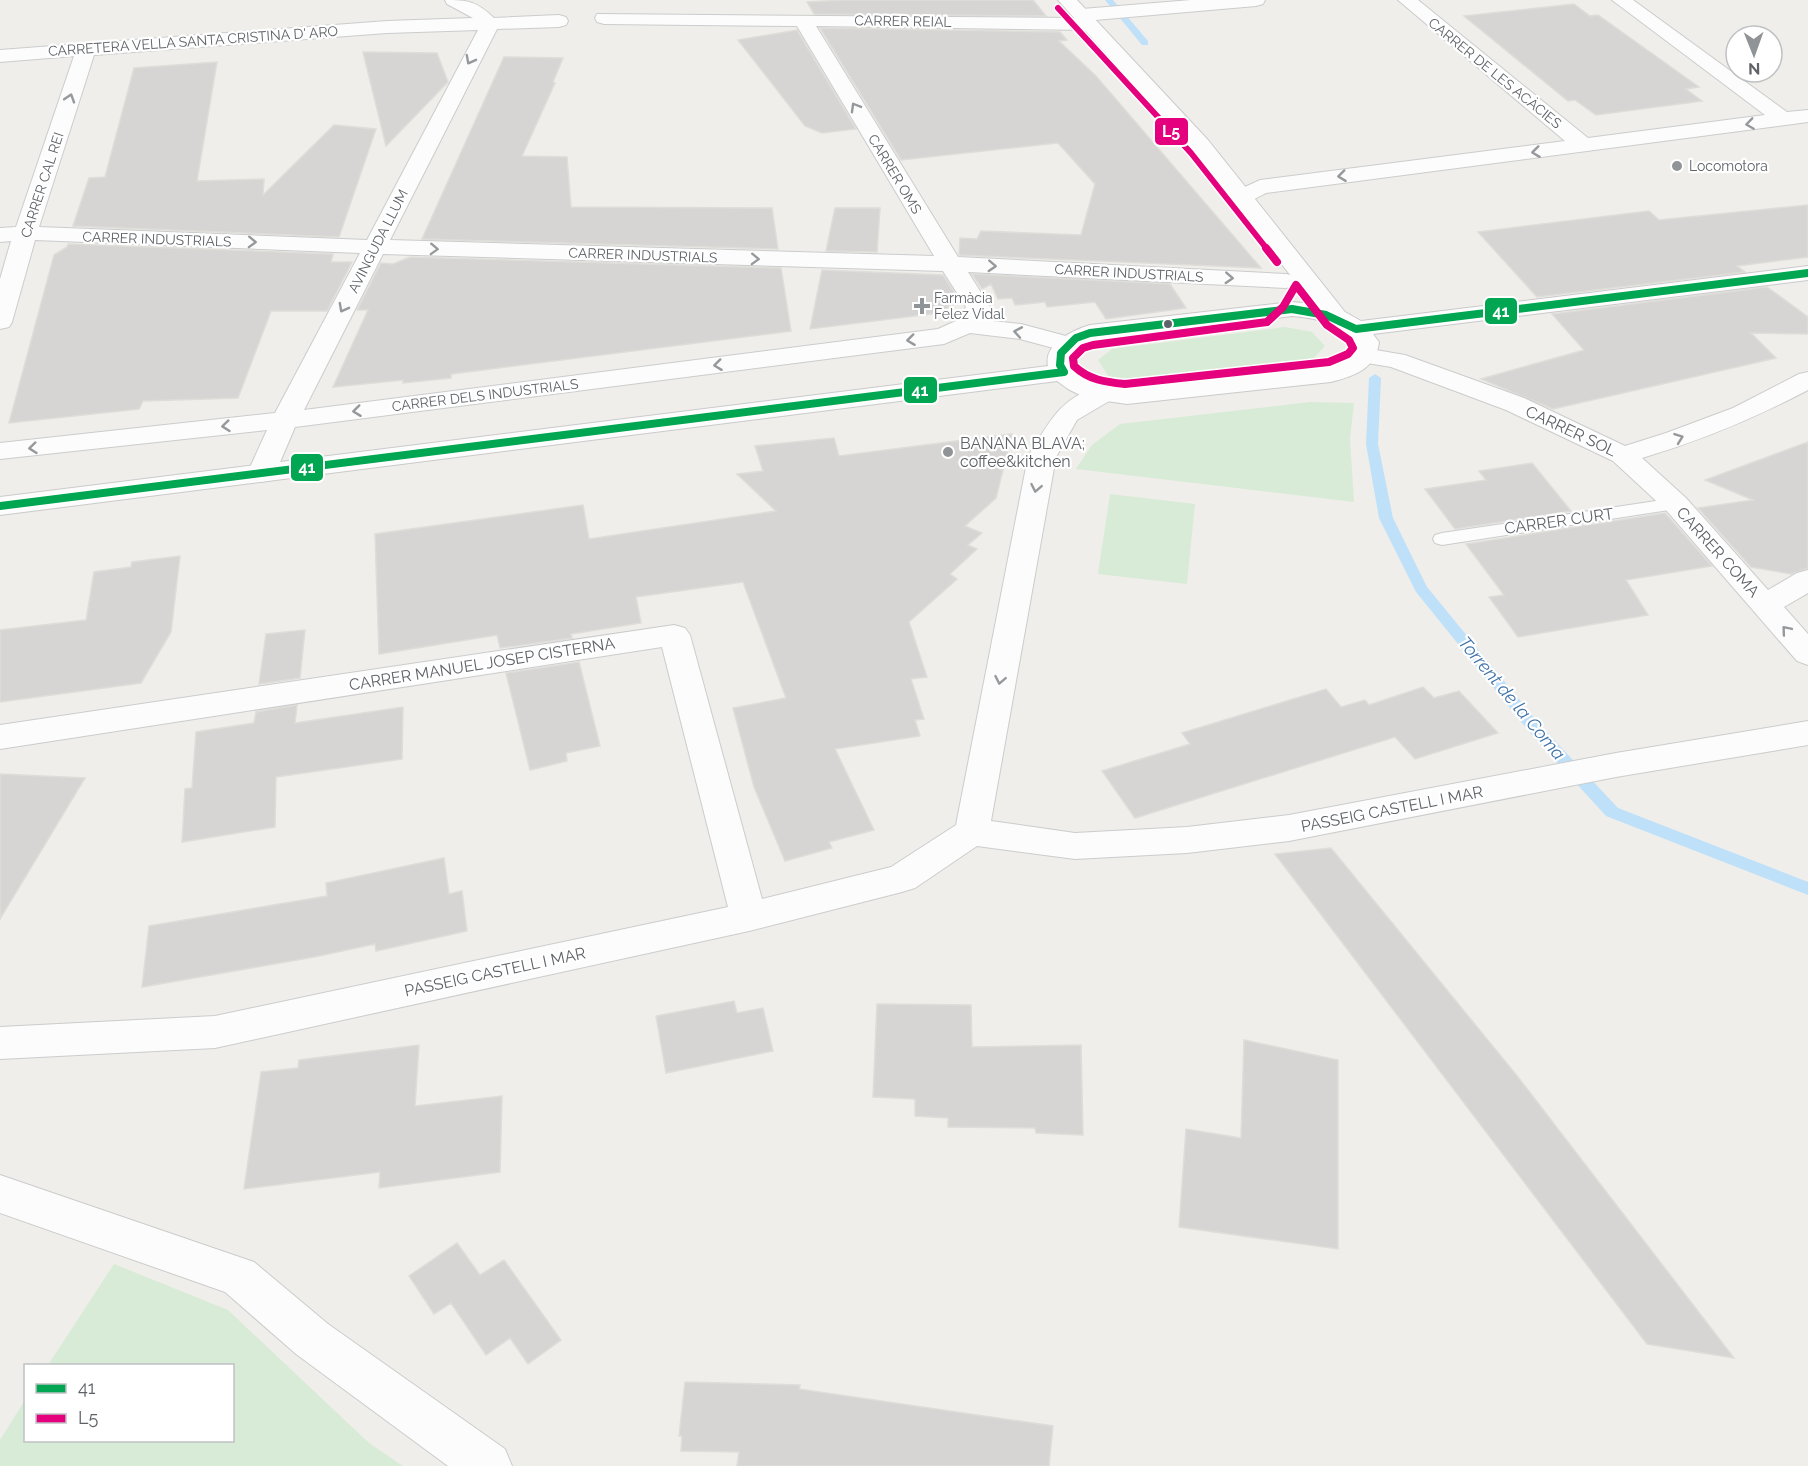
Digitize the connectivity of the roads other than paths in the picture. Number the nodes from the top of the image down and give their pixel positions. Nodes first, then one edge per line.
1 (454, 0) edge
2 (625, 0) edge
3 (1067, 0) edge
4 (1256, 0) edge
5 (1407, 0) edge
6 (1621, 0) edge
7 (483, 18) junction
8 (604, 18) junction
9 (716, 18) junction
10 (1092, 18) junction
11 (803, 20) junction
12 (573, 21) junction
13 (86, 49) junction
14 (0, 56) edge
15 (1808, 116) edge
16 (1783, 119) junction
17 (1584, 146) junction
18 (1240, 198) junction
19 (26, 233) junction
20 (0, 236) edge
21 (376, 247) junction
22 (951, 264) junction
23 (1288, 271) junction
24 (1808, 273) edge
25 (1263, 311) junction
26 (0, 322) edge
27 (1346, 323) junction
28 (967, 325) junction
29 (1068, 344) junction
30 (1364, 357) junction
31 (1064, 372) junction
32 (1808, 380) edge
33 (1102, 394) junction
34 (285, 420) junction
35 (0, 451) edge
36 (1623, 455) junction
37 (261, 474) junction
38 (1676, 504) junction
39 (0, 506) edge
40 (1442, 539) dead end
41 (1808, 580) edge
42 (1765, 605) junction
43 (1808, 654) edge
44 (1808, 733) edge
45 (0, 737) edge
46 (972, 832) junction
47 (748, 917) junction
48 (0, 1043) edge
49 (0, 1194) edge
50 (488, 1466) edge

1 - 7 street
2 - 8 street
2 - 9 street, CARRER REIAL
3 - 10 street
4 - 10 street, CARRER REIAL
5 - 17 street, CARRER DE LES ACÀCIES
6 - 16 street
7 - 12 street, CARRETERA VELLA SANTA CRISTINA D' ARO
7 - 12 street, CARRETERA VELLA SANTA CRISTINA D' ARO
7 - 13 street, CARRETERA VELLA SANTA CRISTINA D' ARO
7 -> 21 street, AVINGUDA LLUM
8 - 9 street, CARRER REIAL
8 - 12 street, CARRER REIAL
9 - 11 street, CARRER REIAL
10 - 11 street, CARRER REIAL
10 - 18 street
22 -> 11 street, CARRER OMS
13 - 14 street, CARRETERA VELLA SANTA CRISTINA D' ARO
19 -> 13 street, CARRER CAL REI
15 - 16 street
16 -> 17 street
17 -> 18 street
18 - 23 street
19 - 20 street, CARRER INDUSTRIALS
19 -> 21 street, CARRER INDUSTRIALS
19 - 26 street, CARRER CAL REI
21 -> 22 street, CARRER INDUSTRIALS
21 -> 34 street, AVINGUDA LLUM
22 -> 23 street, CARRER INDUSTRIALS
22 - 28 street, CARRER OMS
23 - 25 street
23 - 27 street
24 - 27 street
25 - 27 street
25 - 29 street
27 - 30 street
29 -> 28 street
28 -> 34 street, CARRER DELS INDUSTRIALS
29 - 31 street
30 - 33 street
30 - 36 street, CARRER SOL
31 - 33 street
31 - 37 street
36 -> 32 street, CARRER SOL
33 -> 46 street
34 -> 35 street, CARRER DELS INDUSTRIALS
34 - 37 street, AVINGUDA LLUM
36 - 38 street, CARRER COMA
37 - 39 street
38 - 40 lane, CARRER CURT
38 - 42 street, CARRER COMA
41 - 42 street
43 -> 42 street, CARRER COMA
44 - 46 street, PASSEIG CASTELL I MAR
45 - 47 street, CARRER MANUEL JOSEP CISTERNA
46 - 47 street, PASSEIG CASTELL I MAR
47 - 48 street, PASSEIG CASTELL I MAR
49 - 50 street

